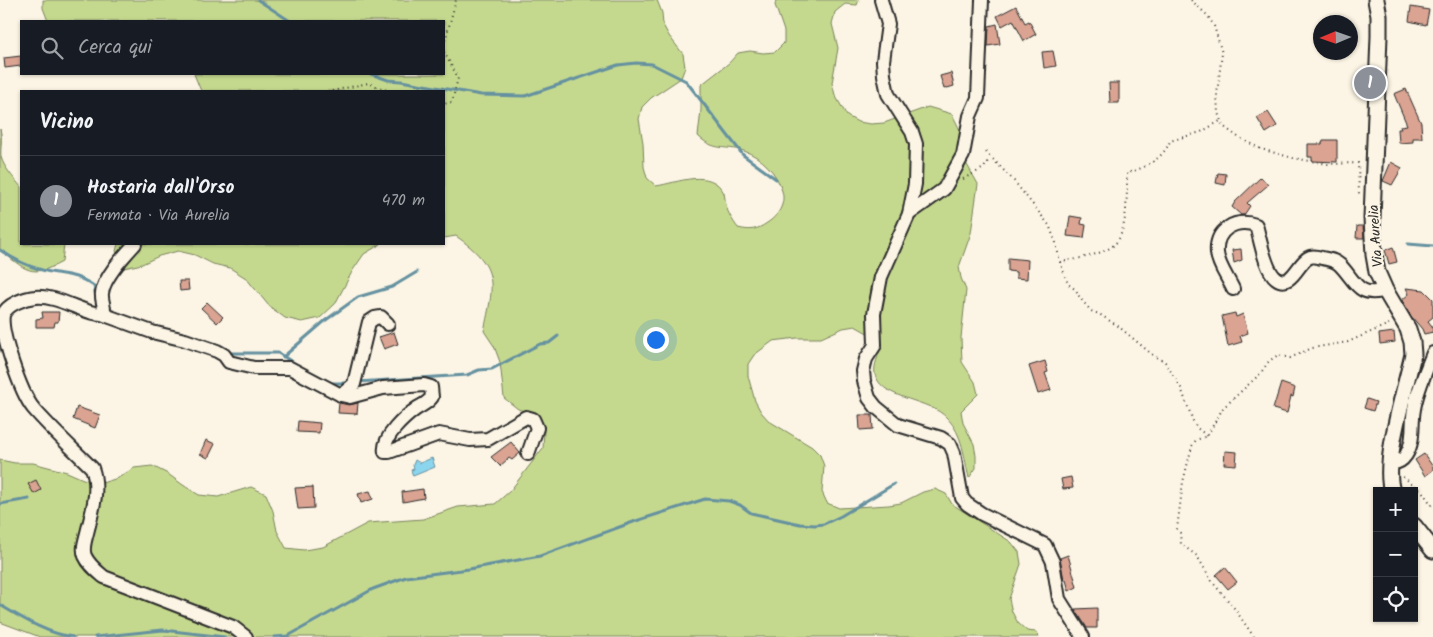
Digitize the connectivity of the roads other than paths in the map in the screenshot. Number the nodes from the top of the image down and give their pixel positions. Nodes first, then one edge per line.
1 (874, 0) edge
2 (881, 0) edge
3 (982, 0) edge
4 (1376, 0) edge
5 (886, 17) junction
6 (909, 214) junction
7 (134, 245) edge
8 (1233, 288) dead end
9 (1385, 290) junction
10 (102, 314) junction
11 (388, 324) dead end
12 (1433, 353) edge
13 (341, 395) junction
14 (528, 454) dead end
15 (1390, 463) junction
16 (1396, 486) edge
17 (1418, 531) edge
18 (1433, 550) edge
19 (246, 637) edge
20 (1083, 637) edge

1 - 5 street
2 - 5 street
3 - 6 street
4 - 9 main road, Via Aurelia
5 - 6 street
6 - 20 street
7 - 10 street
8 - 9 street
9 - 15 main road, Via Aurelia
10 - 13 street
10 - 19 street
11 - 13 street
12 - 15 street
13 - 14 street
15 - 16 main road, Via Aurelia
17 - 18 main road

